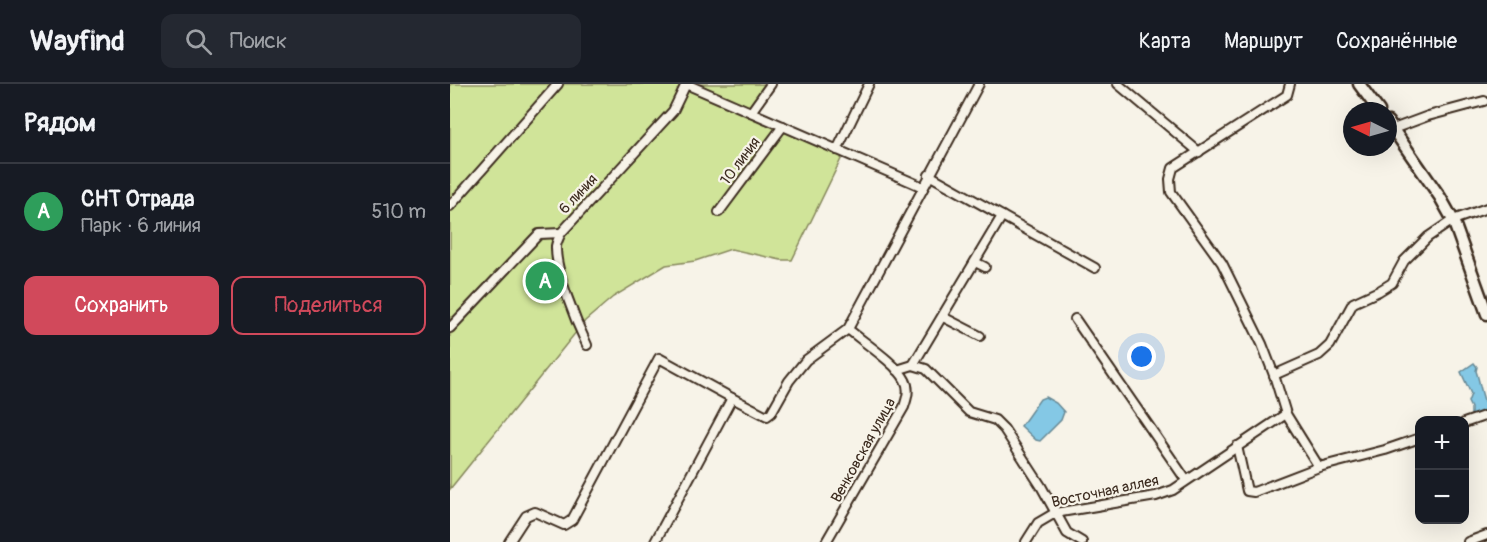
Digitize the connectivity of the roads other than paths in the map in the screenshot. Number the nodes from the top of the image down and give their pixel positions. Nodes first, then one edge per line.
1 (558, 84) edge
2 (686, 84) edge
3 (771, 84) edge
4 (869, 84) edge
5 (979, 84) edge
6 (1118, 84) edge
7 (1290, 84) edge
8 (1359, 84) edge
9 (1484, 101) dead end
10 (1372, 102) edge
11 (750, 112) junction
12 (1397, 124) edge
13 (783, 126) junction
14 (1397, 134) edge
15 (837, 150) junction
16 (1199, 152) junction
17 (929, 175) junction
18 (923, 187) junction
19 (450, 206) edge
20 (1487, 208) edge
21 (719, 212) dead end
22 (1002, 216) junction
23 (1453, 220) junction
24 (561, 232) junction
25 (975, 262) junction
26 (985, 267) dead end
27 (1095, 268) dead end
28 (1487, 314) edge
29 (943, 317) junction
30 (1075, 319) dead end
31 (450, 328) edge
32 (848, 329) junction
33 (980, 336) dead end
34 (587, 345) dead end
35 (913, 365) junction
36 (897, 370) junction
37 (1274, 375) junction
38 (732, 398) junction
39 (1286, 414) junction
40 (1487, 415) edge
41 (1469, 421) edge
42 (1415, 439) edge
43 (1237, 446) junction
44 (1319, 467) junction
45 (1186, 480) junction
46 (1054, 513) junction
47 (1487, 535) edge
48 (509, 542) edge
49 (655, 542) edge
50 (826, 542) edge
51 (1026, 542) edge
52 (1082, 542) edge
53 (1468, 542) edge

1 - 19 street
2 - 11 street
2 - 24 street, 6 линия
3 - 11 street
4 - 15 street
5 - 17 street
6 - 16 street
7 - 16 street
8 - 10 main road
9 - 12 street
11 - 13 street
13 - 15 street
13 - 21 street, 10 линия
14 - 23 main road
15 - 18 street
16 - 37 street
17 - 18 street
17 - 22 street
18 - 32 street
20 - 23 street
22 - 25 street
22 - 27 street
23 - 28 main road
23 - 37 street
24 - 31 street, 6 линия
24 - 34 street
25 - 26 street
25 - 29 street
29 - 33 street
29 - 35 street
30 - 45 street
32 - 36 street, Венковская улица
32 - 38 street
35 - 36 street
35 - 46 street
36 - 50 street, Венковская улица
37 - 39 street
38 - 48 street
38 - 49 street
39 - 43 street, Восточная аллея
39 - 44 street
40 - 41 street
42 - 44 street
43 - 44 street
43 - 45 street, Восточная аллея
45 - 46 street, Восточная аллея
46 - 51 street, Восточная аллея
46 - 52 street
47 - 53 street

